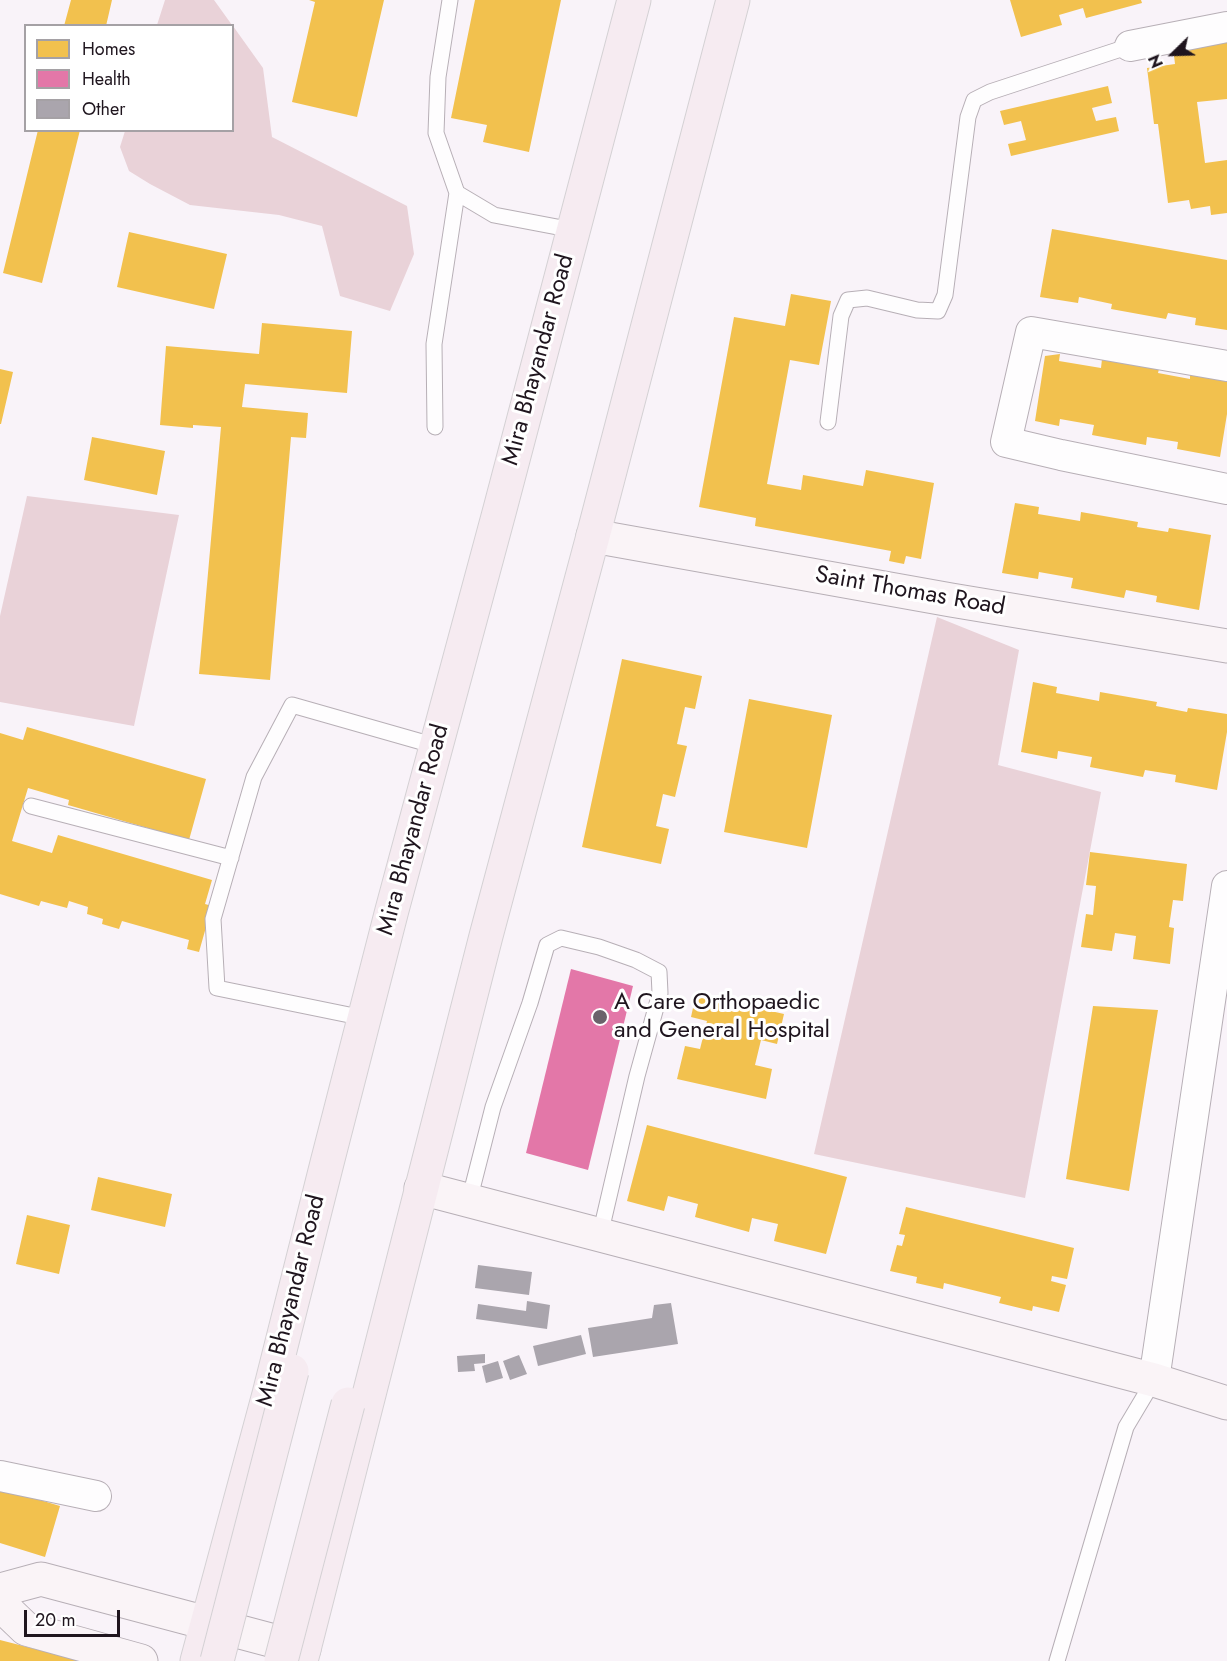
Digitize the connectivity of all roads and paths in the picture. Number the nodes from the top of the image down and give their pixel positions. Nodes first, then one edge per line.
1 (450, 0) edge
2 (634, 0) edge
3 (655, 0) edge
4 (710, 0) edge
5 (733, 0) edge
6 (1227, 27) edge
7 (1130, 46) joint
8 (457, 193) junction
9 (573, 230) junction
10 (561, 276) junction
11 (655, 299) junction
12 (1227, 366) edge
13 (828, 422) dead end
14 (435, 427) dead end
15 (1227, 489) edge
16 (594, 536) junction
17 (1227, 644) edge
18 (436, 746) junction
19 (31, 806) dead end
20 (231, 858) junction
21 (1227, 886) edge
22 (364, 1018) junction
23 (421, 1188) junction
24 (469, 1201) junction
25 (600, 1235) junction
26 (304, 1252) junction
27 (400, 1273) junction
28 (1154, 1380) junction
29 (1227, 1403) edge
30 (0, 1476) edge
31 (96, 1496) dead end
32 (0, 1590) edge
33 (0, 1604) edge
34 (208, 1624) junction
35 (296, 1657) edge
36 (141, 1661) edge
37 (197, 1661) edge
38 (217, 1661) edge
39 (1057, 1661) edge

1 - 8 lane
2 - 9 main road, Mira Bhayandar Road
3 - 10 main road
4 - 11 main road
5 - 11 main road
6 - 7 street
7 - 13 lane
8 - 9 lane
8 - 14 lane
9 - 10 main road, Mira Bhayandar Road
10 - 18 main road, Mira Bhayandar Road
11 - 16 main road
12 - 15 street
16 - 17 street, Saint Thomas Road
16 - 23 main road
18 - 20 lane
18 - 22 main road, Mira Bhayandar Road
19 - 20 lane
20 - 22 lane
21 - 28 street
22 - 26 main road, Mira Bhayandar Road
23 - 24 street
23 - 27 main road
24 - 25 street
24 - 25 lane
25 - 28 street
26 - 34 main road, Mira Bhayandar Road
26 - 38 main road, bridge
27 - 35 main road
27 - 35 main road, bridge
28 - 29 street
28 - 39 lane
30 - 31 street
32 - 34 street
33 - 36 street
34 - 35 street
34 - 37 main road, Mira Bhayandar Road

